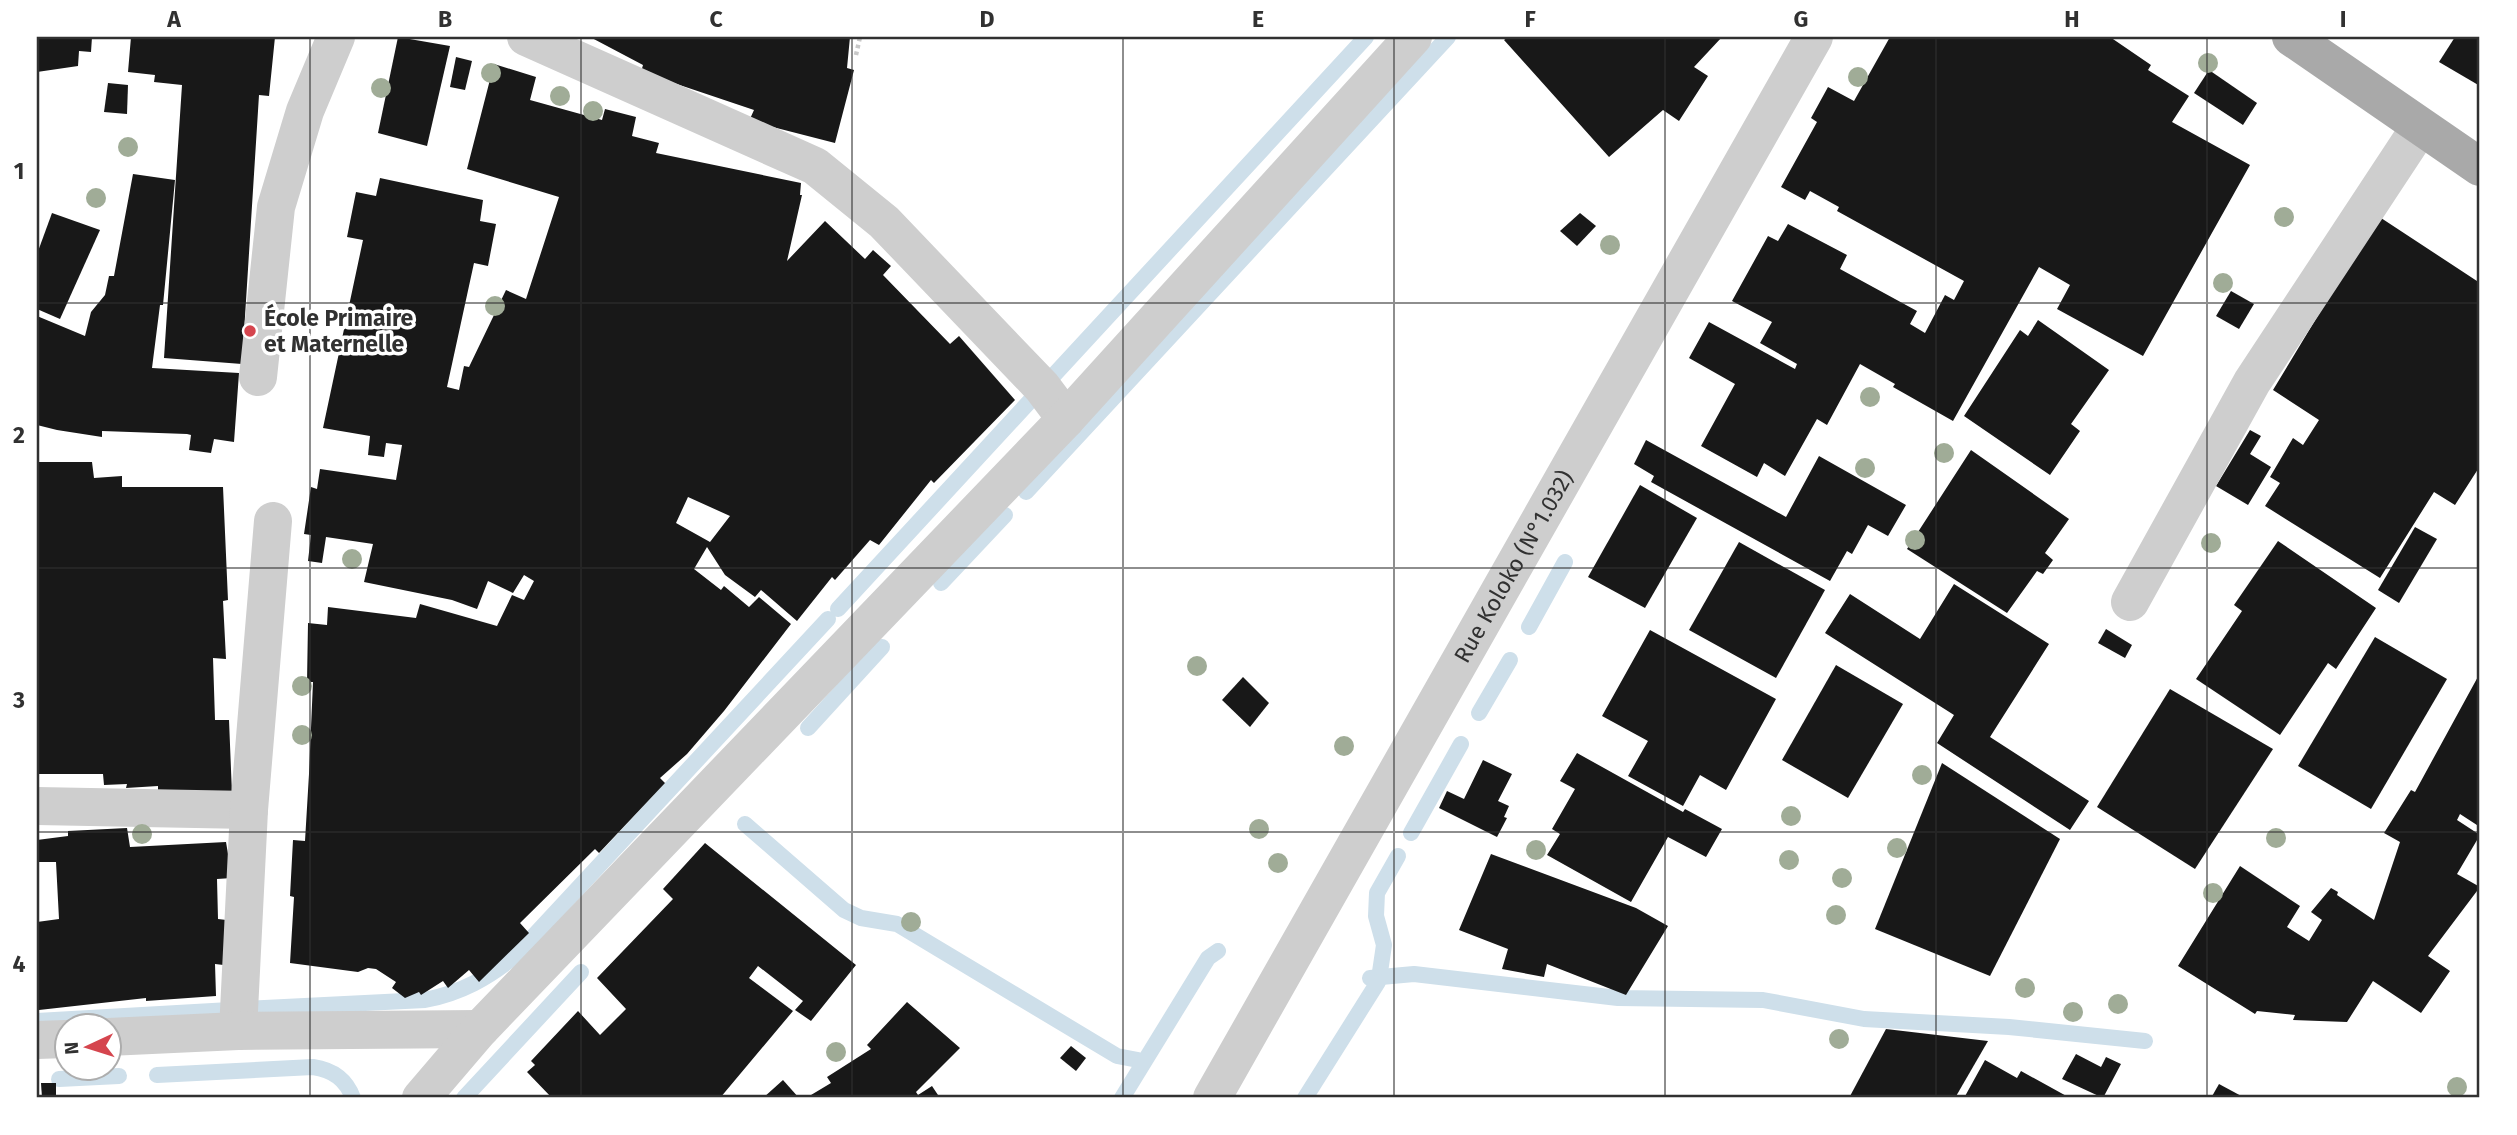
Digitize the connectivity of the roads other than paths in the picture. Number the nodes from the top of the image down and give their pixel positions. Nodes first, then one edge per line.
1 (336, 37) edge
2 (526, 37) edge
3 (1413, 37) edge
4 (1814, 37) edge
5 (2291, 37) edge
6 (2420, 127) junction
7 (2480, 167) edge
8 (258, 377) dead end
9 (1066, 419) junction
10 (274, 521) dead end
11 (2130, 602) dead end
12 (37, 806) edge
13 (249, 810) junction
14 (480, 1028) junction
15 (238, 1031) junction
16 (122, 1036) edge
17 (421, 1098) edge
18 (1212, 1098) edge

1 - 8 street
2 - 9 street
3 - 9 street
4 - 18 street, Rue Koloko (N°1.032)
5 - 6 main road
6 - 7 main road
6 - 11 street
9 - 14 street
10 - 13 street
12 - 13 street
13 - 15 street
14 - 15 street
14 - 17 street
15 - 16 street

